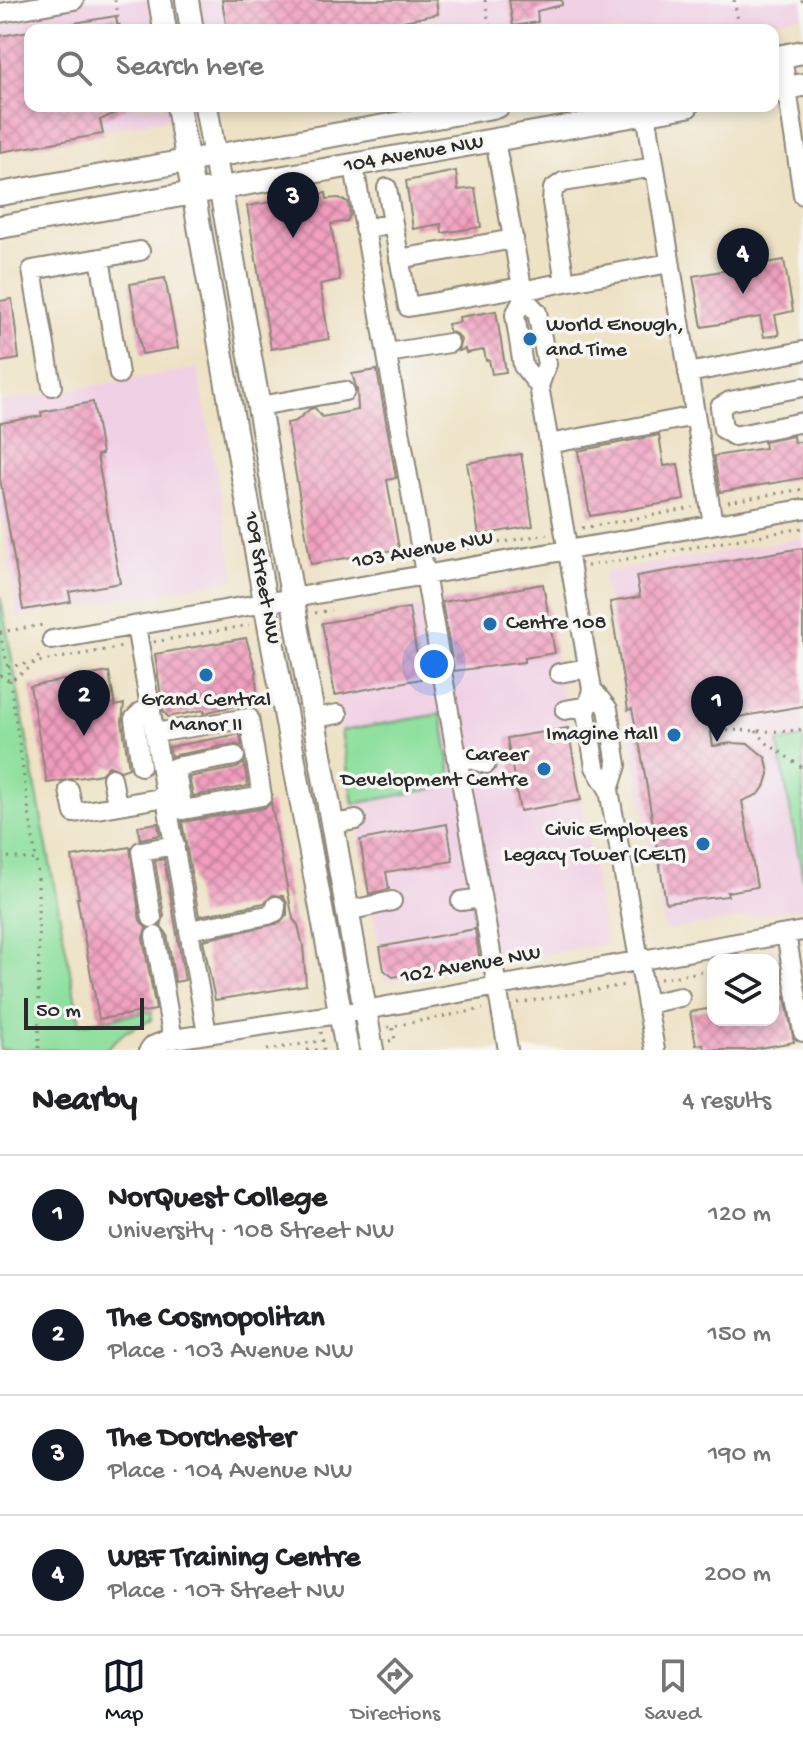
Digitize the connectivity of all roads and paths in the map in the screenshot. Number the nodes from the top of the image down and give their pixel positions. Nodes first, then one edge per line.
1 (74, 0) edge
2 (115, 0) edge
3 (160, 0) edge
4 (187, 0) edge
5 (485, 0) edge
6 (734, 0) edge
7 (802, 0) edge
8 (803, 6) edge
9 (0, 13) edge
10 (119, 24) edge
11 (164, 24) edge
12 (191, 24) edge
13 (489, 24) edge
14 (739, 24) edge
15 (786, 55) edge
16 (787, 88) edge
17 (179, 112) edge
18 (207, 112) edge
19 (464, 112) edge
20 (652, 112) edge
21 (646, 113) junction
22 (495, 140) junction
23 (215, 156) junction
24 (188, 160) junction
25 (354, 166) junction
26 (654, 167) junction
27 (387, 188) dead end
28 (221, 189) junction
29 (0, 194) edge
30 (194, 194) junction
31 (803, 195) edge
32 (393, 223) junction
33 (0, 227) edge
34 (364, 229) junction
35 (514, 239) junction
36 (140, 251) dead end
37 (100, 258) junction
38 (399, 259) junction
39 (670, 263) junction
40 (565, 282) junction
41 (523, 292) junction
42 (449, 343) dead end
43 (803, 351) edge
44 (388, 353) junction
45 (688, 373) junction
46 (119, 374) dead end
47 (52, 386) dead end
48 (803, 387) edge
49 (345, 391) dead end
50 (259, 406) junction
51 (695, 416) junction
52 (803, 422) edge
53 (549, 444) junction
54 (803, 509) edge
55 (713, 524) junction
56 (568, 549) junction
57 (424, 576) junction
58 (292, 598) junction
59 (265, 603) junction
60 (136, 626) junction
61 (0, 633) edge
62 (52, 640) joint
63 (588, 668) junction
64 (559, 673) dead end
65 (0, 675) edge
66 (10, 681) junction
67 (590, 698) junction
68 (565, 710) dead end
69 (151, 711) junction
70 (338, 714) dead end
71 (314, 718) junction
72 (803, 729) edge
73 (756, 731) junction
74 (711, 732) dead end
75 (155, 733) junction
76 (235, 756) dead end
77 (456, 757) junction
78 (486, 764) dead end
79 (141, 766) dead end
80 (803, 768) edge
81 (112, 778) dead end
82 (69, 790) dead end
83 (166, 797) junction
84 (117, 805) junction
85 (356, 820) dead end
86 (333, 824) junction
87 (175, 845) junction
88 (0, 856) edge
89 (35, 860) junction
90 (392, 901) dead end
91 (461, 901) dead end
92 (484, 904) junction
93 (276, 906) dead end
94 (348, 916) junction
95 (376, 916) dead end
96 (189, 930) junction
97 (795, 933) edge
98 (639, 961) junction
99 (497, 985) junction
100 (680, 997) dead end
101 (647, 1004) junction
102 (365, 1010) junction
103 (340, 1012) junction
104 (803, 1032) edge
105 (207, 1034) junction
106 (173, 1040) junction
107 (39, 1050) edge
108 (149, 1050) edge
109 (307, 1050) edge
110 (317, 1050) edge
111 (347, 1050) edge
112 (372, 1050) edge
113 (508, 1050) edge
114 (655, 1050) edge

1 - 9 street
2 - 10 path
3 - 11 main road
4 - 12 main road
5 - 13 path
6 - 14 path
7 - 8 path
15 - 16 street
16 - 31 street
17 - 24 main road, 109 Street NW
18 - 23 main road, 109 Street NW
19 - 23 main road, 104 Avenue NW
20 - 21 main road, 104 Avenue NW
21 - 22 main road, 104 Avenue NW
21 - 26 street
22 - 25 main road, 104 Avenue NW
22 - 35 street
23 - 24 main road, 104 Avenue NW
23 - 28 main road, 109 Street NW
24 - 29 main road, 104 Avenue NW
24 - 30 main road, 109 Street NW
25 - 28 main road, 104 Avenue NW
25 - 34 street
26 - 39 street
26 - 40 street
27 - 32 street
28 - 30 main road, 104 Avenue NW
28 - 50 main road, 109 Street NW
30 - 33 main road, 104 Avenue NW
30 - 59 main road, 109 Street NW
32 - 34 street
32 - 38 street
34 - 44 street
35 - 38 street
35 - 41 street
36 - 37 street
37 - 46 street
37 - 47 street
38 - 41 street
39 - 40 street
39 - 45 street
40 - 41 street
41 - 53 street
42 - 44 street
43 - 45 street
44 - 57 street
45 - 51 street
48 - 52 street
49 - 50 street
50 - 58 main road, 109 Street NW
51 - 53 street
51 - 55 street
53 - 56 street
54 - 55 street, 103 Avenue NW
55 - 56 street, 103 Avenue NW
56 - 57 street, 103 Avenue NW
56 - 63 street
57 - 58 street, 103 Avenue NW
57 - 77 street
58 - 59 street, 103 Avenue NW
58 - 71 main road, 109 Street NW
59 - 60 street, 103 Avenue NW
59 - 103 main road, 109 Street NW
60 - 62 street, 103 Avenue NW
60 - 69 street
61 - 66 path
62 - 66 path
63 - 64 street
63 - 67 street
65 - 66 path
66 - 89 path
67 - 68 street
67 - 98 street
69 - 75 street
69 - 79 street
70 - 71 street
71 - 86 main road, 109 Street NW
72 - 73 path
73 - 74 path
73 - 80 path
75 - 76 street
75 - 83 street
77 - 78 street
77 - 92 street
81 - 84 street
82 - 84 street
83 - 84 street
83 - 87 street
85 - 86 street
86 - 94 main road, 109 Street NW
87 - 96 street
87 - 106 street
88 - 89 path
89 - 107 path
90 - 94 street
91 - 92 street
92 - 99 street
93 - 96 street
94 - 95 street
94 - 102 main road, 109 Street NW
96 - 105 street
97 - 98 street, 102 Avenue NW
97 - 104 street
98 - 99 street, 102 Avenue NW
98 - 101 street
99 - 102 street, 102 Avenue NW
99 - 113 street
100 - 101 street
101 - 114 street
102 - 103 street, 102 Avenue NW
102 - 112 main road, 109 Street NW
103 - 105 street, 102 Avenue NW
103 - 111 main road, 109 Street NW
105 - 106 street, 102 Avenue NW
106 - 108 street, 102 Avenue NW
109 - 110 path

